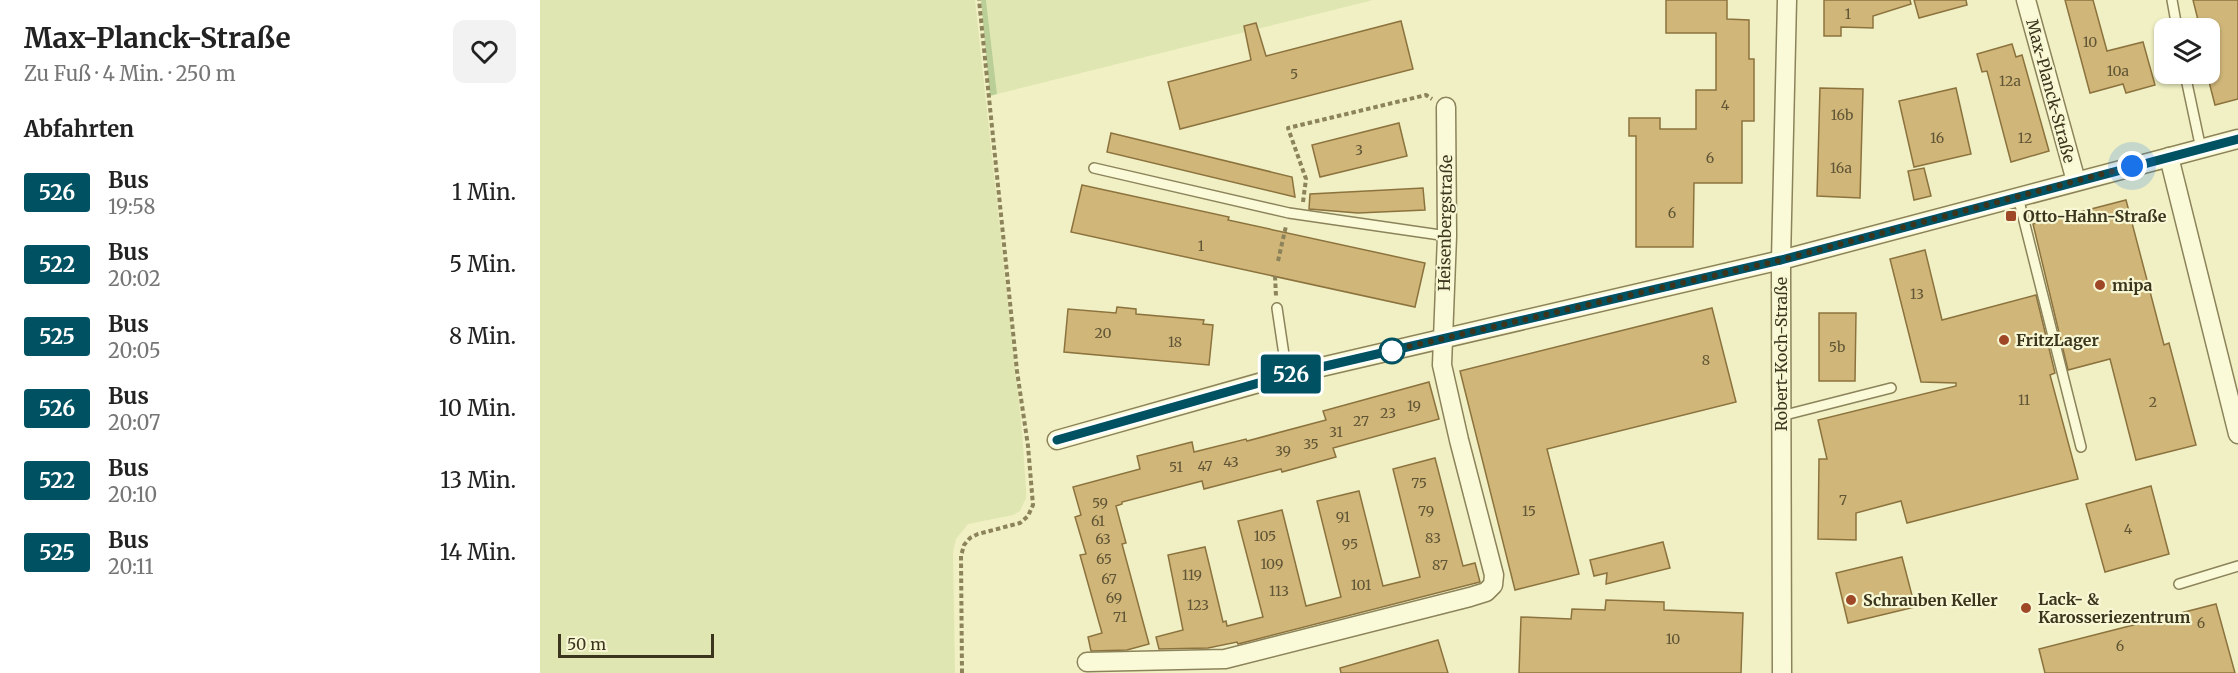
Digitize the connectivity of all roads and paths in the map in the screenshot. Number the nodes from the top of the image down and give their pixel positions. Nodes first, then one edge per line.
1 (979, 0) edge
2 (1787, 0) edge
3 (2026, 0) edge
4 (2172, 0) edge
5 (2175, 18) edge
6 (2187, 84) edge
7 (1446, 107) joint
8 (2238, 139) edge
9 (2201, 149) junction
10 (2169, 157) junction
11 (1094, 168) dead end
12 (2076, 181) junction
13 (2019, 197) junction
14 (1289, 213) junction
15 (1301, 215) junction
16 (1447, 236) junction
17 (1781, 260) junction
18 (1278, 261) dead end
19 (1277, 308) dead end
20 (1443, 339) junction
21 (2231, 371) edge
22 (1287, 375) junction
23 (1891, 388) dead end
24 (1781, 416) junction
25 (2238, 434) edge
26 (1057, 440) dead end
27 (2081, 447) dead end
28 (2238, 566) edge
29 (2179, 584) dead end
30 (1087, 662) dead end
31 (962, 673) edge
32 (1782, 673) edge

1 - 31 path
2 - 17 street, Robert-Koch-Straße
3 - 12 street, Max-Planck-Straße
4 - 5 lane
6 - 9 lane
7 - 15 path
7 - 16 street, Heisenbergstraße
8 - 9 street, Max-Planck-Straße
9 - 10 street, Max-Planck-Straße
10 - 12 street, Max-Planck-Straße
10 - 21 street
11 - 14 lane
12 - 13 street, Max-Planck-Straße
13 - 17 street, Max-Planck-Straße
13 - 27 lane
14 - 15 lane
14 - 18 path
15 - 16 lane
16 - 20 street, Heisenbergstraße
17 - 20 street, Max-Planck-Straße
17 - 24 street, Robert-Koch-Straße
19 - 22 lane
20 - 22 street, Max-Planck-Straße
20 - 30 street
21 - 25 street
22 - 26 street, Max-Planck-Straße
23 - 24 lane
24 - 32 street, Robert-Koch-Straße
28 - 29 lane

